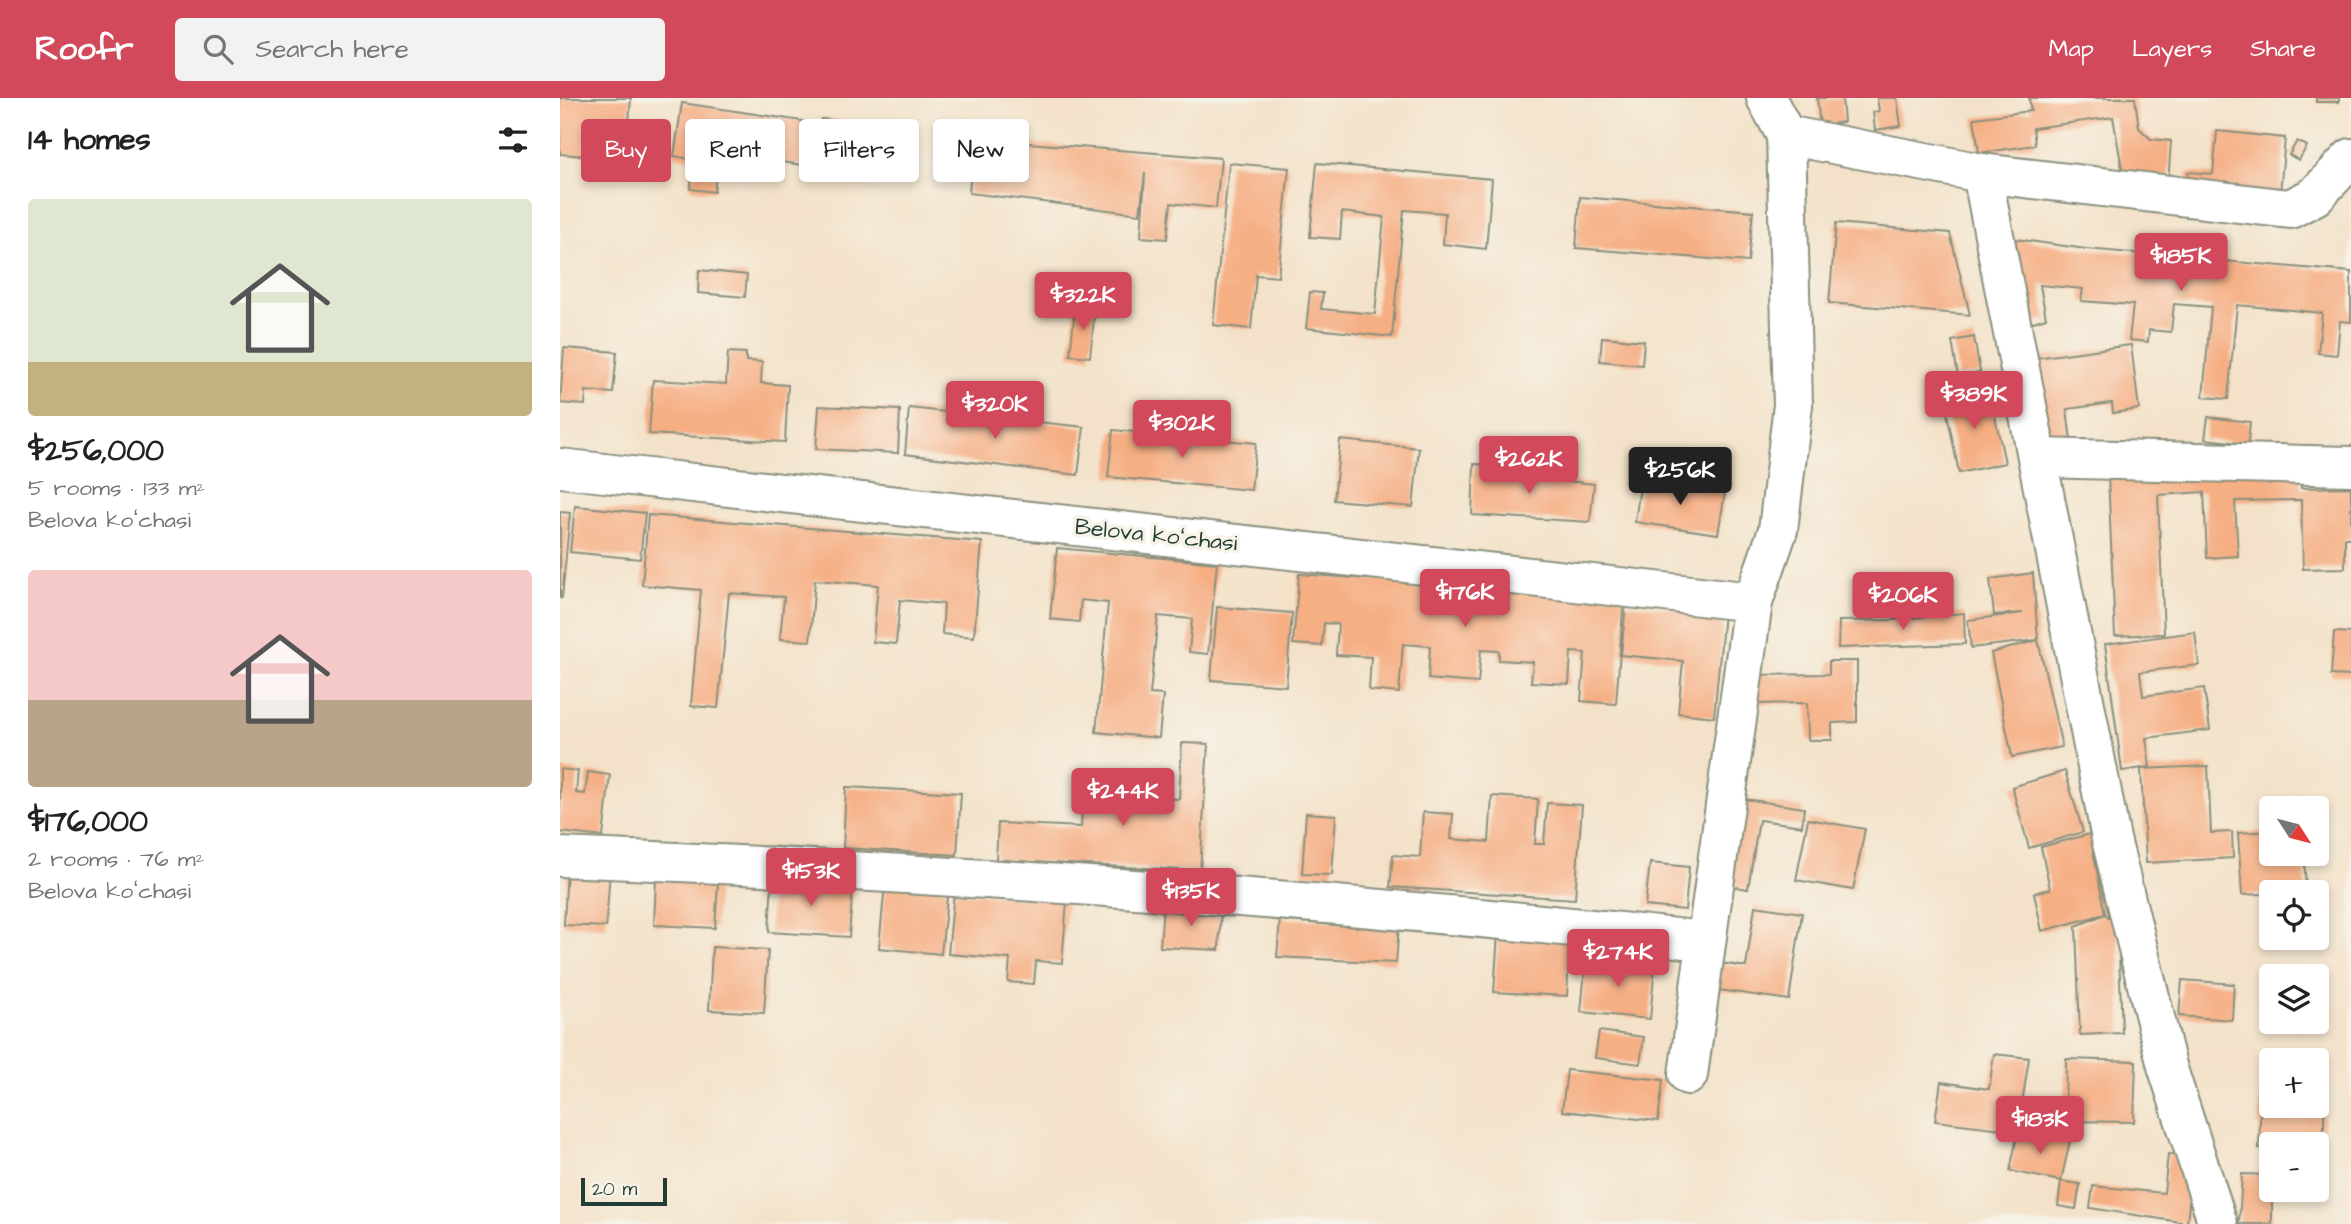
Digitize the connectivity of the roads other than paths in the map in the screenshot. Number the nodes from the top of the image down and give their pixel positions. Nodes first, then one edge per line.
1 (1766, 98) edge
2 (1786, 135) junction
3 (2351, 158) edge
4 (1982, 173) junction
5 (2038, 458) junction
6 (2351, 466) edge
7 (560, 468) edge
8 (1753, 602) junction
9 (560, 857) edge
10 (1704, 941) junction
11 (1688, 1075) dead end
12 (2218, 1224) edge

1 - 2 street
2 - 4 street
2 - 8 street
3 - 4 street
4 - 5 street
5 - 6 street
5 - 12 street
7 - 8 street, Belova koʻchasi
8 - 10 street
9 - 10 street
10 - 11 street

